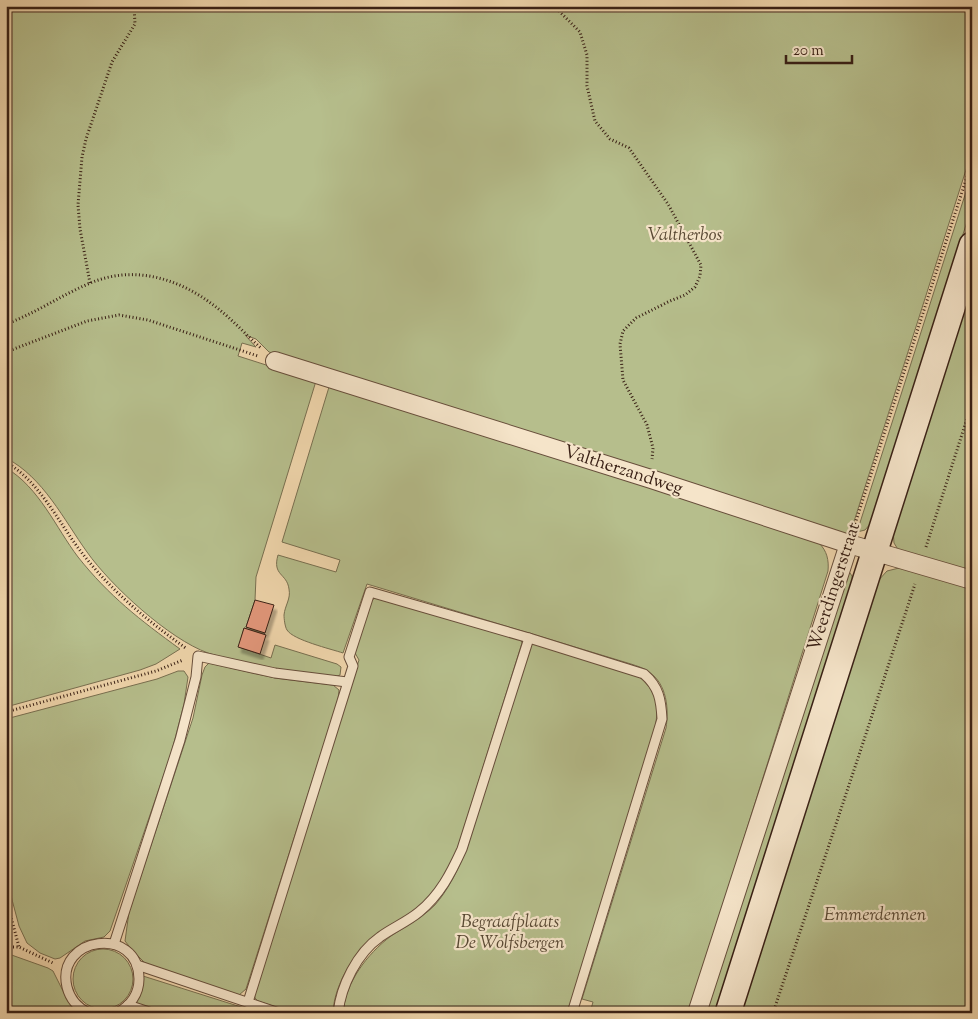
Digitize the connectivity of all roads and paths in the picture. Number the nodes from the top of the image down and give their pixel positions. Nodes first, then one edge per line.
1 (134, 6) edge
2 (554, 6) edge
3 (972, 161) edge
4 (972, 245) edge
5 (90, 283) junction
6 (6, 324) edge
7 (6, 352) edge
8 (275, 361) junction
9 (972, 404) edge
10 (6, 462) edge
11 (651, 479) junction
12 (849, 544) junction
13 (875, 552) junction
14 (920, 566) junction
15 (972, 580) edge
16 (529, 638) junction
17 (198, 656) junction
18 (347, 682) junction
19 (6, 712) edge
20 (6, 898) edge
21 (114, 944) junction
22 (19, 947) junction
23 (6, 948) edge
24 (137, 966) junction
25 (68, 969) junction
26 (248, 1002) junction
27 (128, 1005) junction
28 (89, 1013) edge
29 (117, 1013) edge
30 (152, 1013) edge
31 (279, 1013) edge
32 (338, 1013) edge
33 (572, 1013) edge
34 (697, 1013) edge
35 (728, 1013) edge
36 (772, 1013) edge

1 - 5 path
2 - 11 path
3 - 12 path, Weerdingerstraat
4 - 13 main road, Weerdingerstraat
5 - 6 path
5 - 8 path
7 - 8 path
8 - 11 street, Valtherzandweg
9 - 14 path
10 - 17 path
11 - 12 street, Valtherzandweg
12 - 13 street, Valtherzandweg
12 - 34 street, Weerdingerstraat
13 - 14 street, Valtherzandweg
13 - 35 main road, Weerdingerstraat
14 - 15 street, Valtherzandweg
14 - 36 path
16 - 18 lane
16 - 32 lane
16 - 33 lane
17 - 18 lane
17 - 19 path
17 - 21 lane
18 - 26 lane
20 - 22 path
21 - 24 lane
21 - 25 lane
22 - 23 path
22 - 25 path
24 - 26 lane
24 - 27 lane
25 - 28 lane
26 - 31 lane
27 - 29 lane
27 - 30 lane

